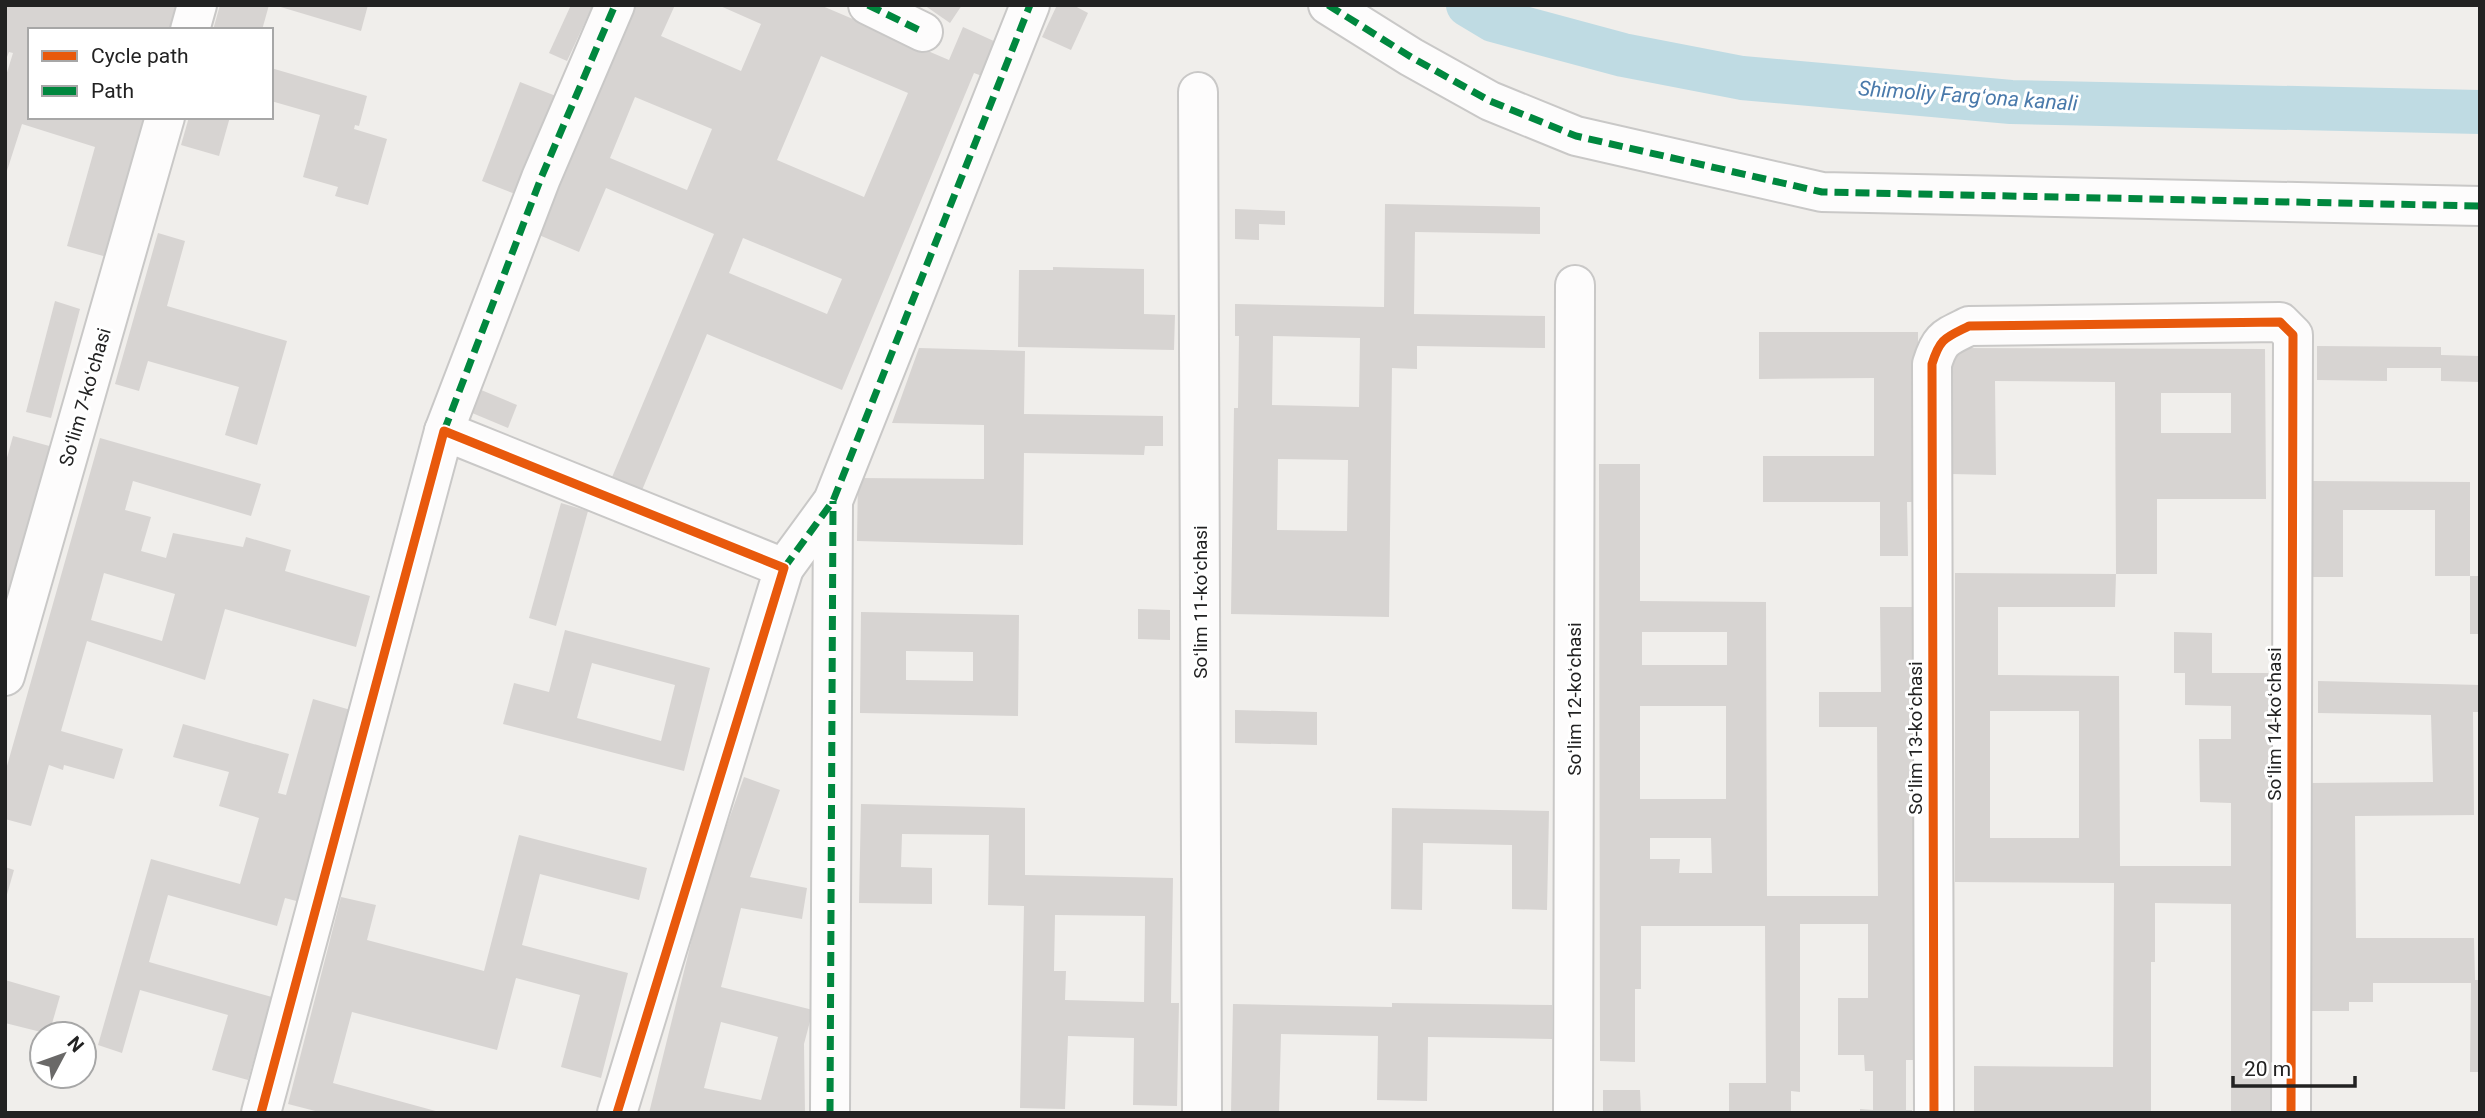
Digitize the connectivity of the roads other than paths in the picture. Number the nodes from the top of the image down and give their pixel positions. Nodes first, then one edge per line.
1 (197, 5) edge
2 (615, 5) edge
3 (868, 5) edge
4 (1030, 5) edge
5 (1328, 5) edge
6 (191, 28) edge
7 (923, 32) dead end
8 (1198, 92) dead end
9 (164, 119) edge
10 (2480, 206) edge
11 (1575, 285) dead end
12 (1932, 364) joint
13 (444, 431) junction
14 (833, 501) junction
15 (784, 568) junction
16 (5, 676) edge
17 (261, 1113) edge
18 (617, 1113) edge
19 (830, 1113) edge
20 (1202, 1113) edge
21 (1573, 1113) edge
22 (1934, 1113) edge
23 (2291, 1113) edge

1 - 6 street
2 - 13 street
3 - 7 street
4 - 14 street
5 - 10 street
8 - 20 street, Soʻlim 11-koʻchasi
9 - 16 street, Soʻlim 7-koʻchasi
11 - 21 street, Soʻlim 12-koʻchasi
12 - 22 street, Soʻlim 13-koʻchasi
12 - 23 street, Soʻlim 14-koʻchasi
13 - 15 street
13 - 17 street
14 - 15 street
14 - 19 street
15 - 18 street

